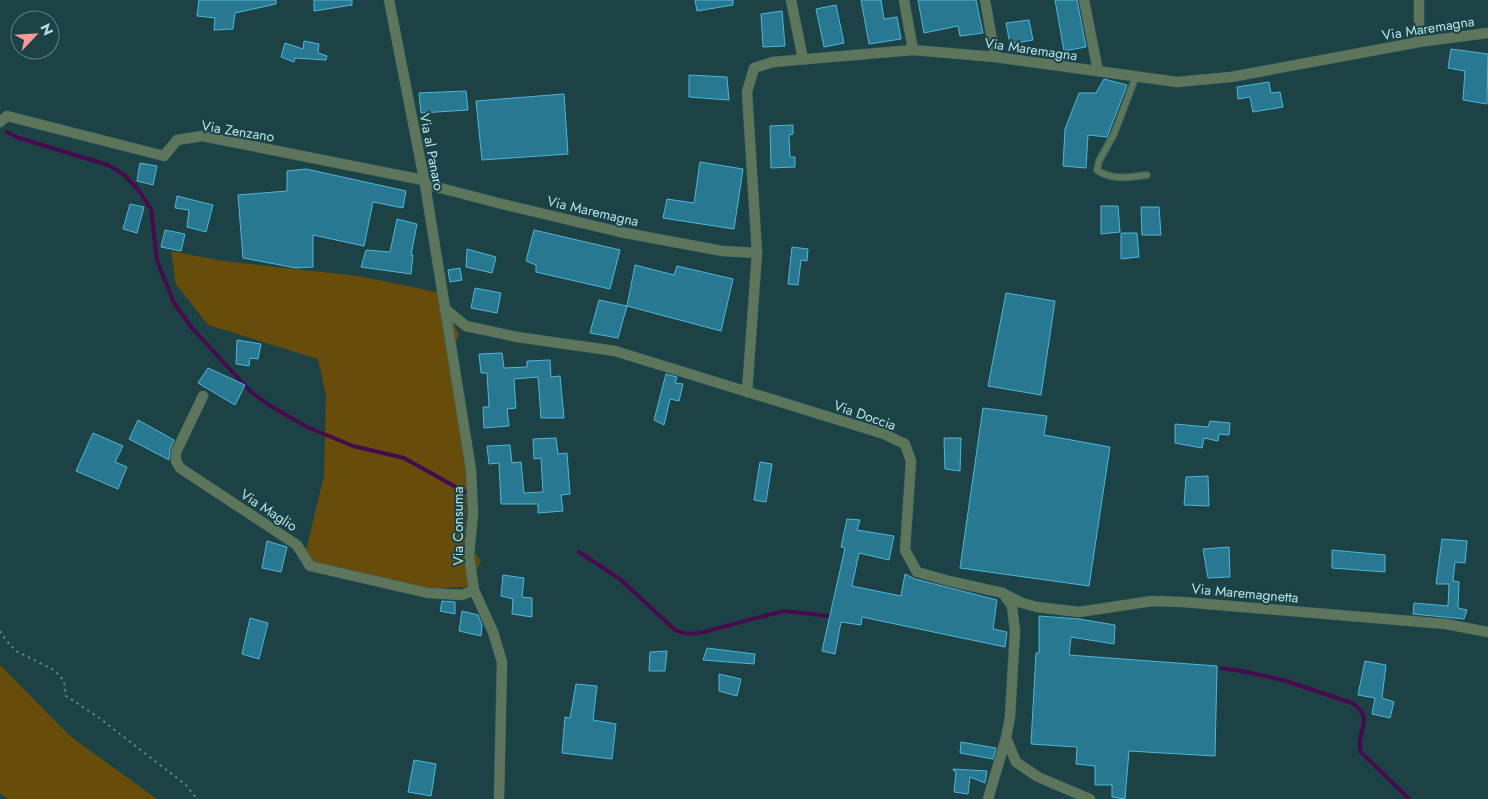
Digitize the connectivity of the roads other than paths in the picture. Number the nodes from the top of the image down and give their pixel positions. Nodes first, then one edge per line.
1 (389, 0) edge
2 (791, 0) edge
3 (904, 0) edge
4 (985, 0) edge
5 (1084, 0) edge
6 (1419, 0) edge
7 (1488, 33) edge
8 (1419, 42) junction
9 (914, 50) junction
10 (995, 57) junction
11 (803, 59) junction
12 (1098, 71) junction
13 (1136, 76) junction
14 (4, 119) edge
15 (1147, 175) dead end
16 (424, 182) junction
17 (757, 253) junction
18 (445, 309) junction
19 (746, 392) junction
20 (203, 396) dead end
21 (474, 590) junction
22 (1003, 593) junction
23 (1488, 632) edge
24 (1006, 738) junction
25 (499, 799) edge
26 (988, 799) edge
27 (1090, 799) edge

1 - 16 street, Via al Panaro
2 - 11 street
3 - 9 street
4 - 10 street
5 - 12 street
6 - 8 street
7 - 8 street, Via Maremagna
8 - 13 street, Via Maremagna
9 - 10 street, Via Maremagna
9 - 11 street, Via Maremagna
10 - 12 street, Via Maremagna
11 - 17 street, Via Maremagna
12 - 13 street, Via Maremagna
13 - 15 lane
14 - 16 street, Via Zenzano
16 - 17 street, Via Maremagna
16 - 18 street, Via al Panaro
17 - 19 street, Via Maremagna
18 - 19 street, Via Doccia
18 - 21 street, Via Consuma
19 - 22 street, Via Doccia
20 - 21 street, Via Maglio
21 - 25 street, Via Consuma
22 - 23 street, Via Maremagnetta
22 - 24 street
24 - 26 street
24 - 27 street

